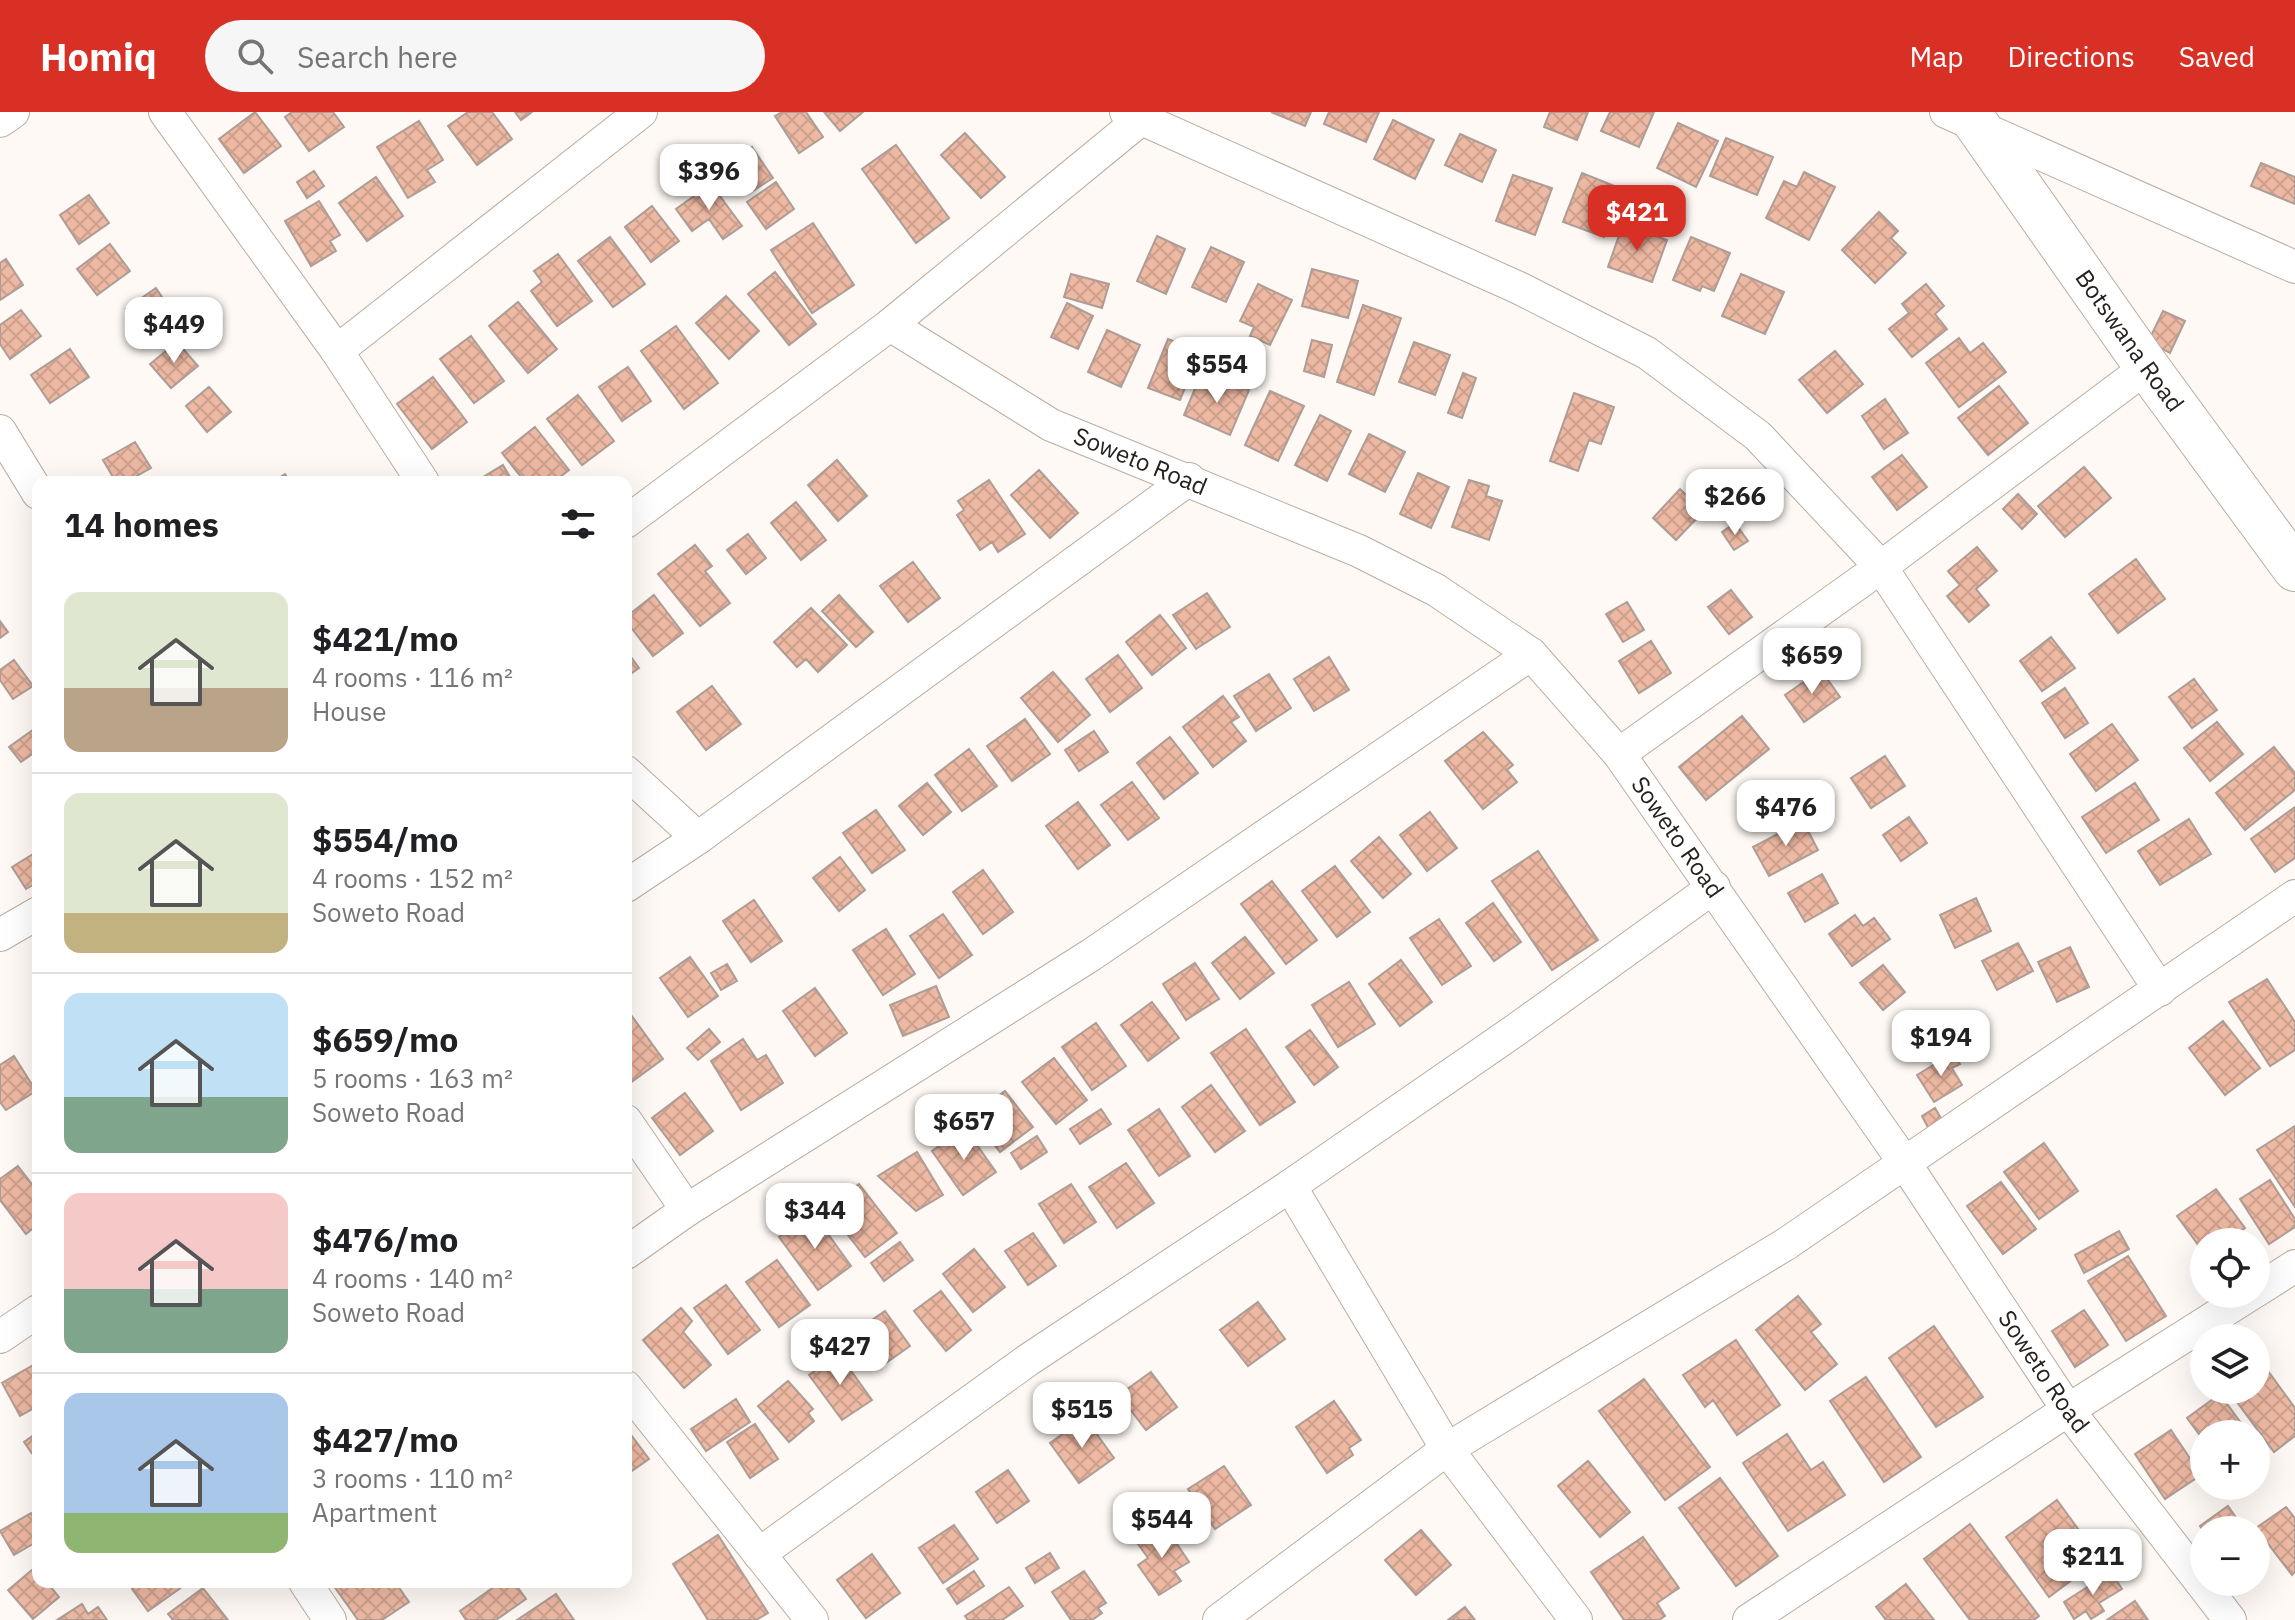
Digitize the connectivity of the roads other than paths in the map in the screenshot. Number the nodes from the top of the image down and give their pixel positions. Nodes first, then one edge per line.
1 (13, 112) edge
2 (165, 112) edge
3 (641, 112) edge
4 (1134, 115) edge
5 (1963, 116) edge
6 (0, 121) edge
7 (2295, 267) edge
8 (890, 325) junction
9 (337, 351) junction
10 (2147, 367) junction
11 (0, 431) edge
12 (419, 476) edge
13 (1189, 479) junction
14 (32, 483) edge
15 (632, 518) edge
16 (1881, 567) junction
17 (2295, 569) edge
18 (1531, 654) junction
19 (1619, 754) junction
20 (632, 778) edge
21 (698, 838) junction
22 (632, 882) edge
23 (1714, 887) junction
24 (2295, 896) edge
25 (32, 916) edge
26 (0, 935) edge
27 (2160, 990) junction
28 (632, 1130) edge
29 (1904, 1162) junction
30 (1290, 1186) junction
31 (687, 1210) junction
32 (632, 1249) edge
33 (2295, 1266) edge
34 (2270, 1282) edge
35 (2229, 1308) edge
36 (32, 1315) edge
37 (0, 1337) edge
38 (632, 1395) edge
39 (2068, 1410) junction
40 (1447, 1449) junction
41 (759, 1554) junction
42 (309, 1588) edge
43 (330, 1620) edge
44 (812, 1620) edge
45 (1219, 1620) edge
46 (1576, 1620) edge
47 (1749, 1620) edge
48 (2230, 1620) edge

1 - 6 street
2 - 9 street
3 - 9 street
4 - 8 street
4 - 16 street
5 - 7 street
5 - 10 street, Botswana Road
8 - 13 street, Soweto Road
8 - 15 street
9 - 12 street
10 - 16 street
10 - 17 street, Botswana Road
11 - 14 street
13 - 18 street, Soweto Road
13 - 21 street
16 - 19 street
16 - 27 street
18 - 19 street, Soweto Road
18 - 31 street
19 - 23 street, Soweto Road
20 - 21 street
21 - 22 street
23 - 29 street, Soweto Road
23 - 30 street
24 - 27 street
25 - 26 street
27 - 29 street
28 - 31 street
29 - 39 street, Soweto Road
29 - 40 street
30 - 40 street
30 - 41 street
31 - 32 street
33 - 34 street
35 - 39 street
36 - 37 street
38 - 41 street
39 - 47 street
39 - 48 street, Soweto Road
40 - 45 street
40 - 46 street
41 - 44 street
42 - 43 street

